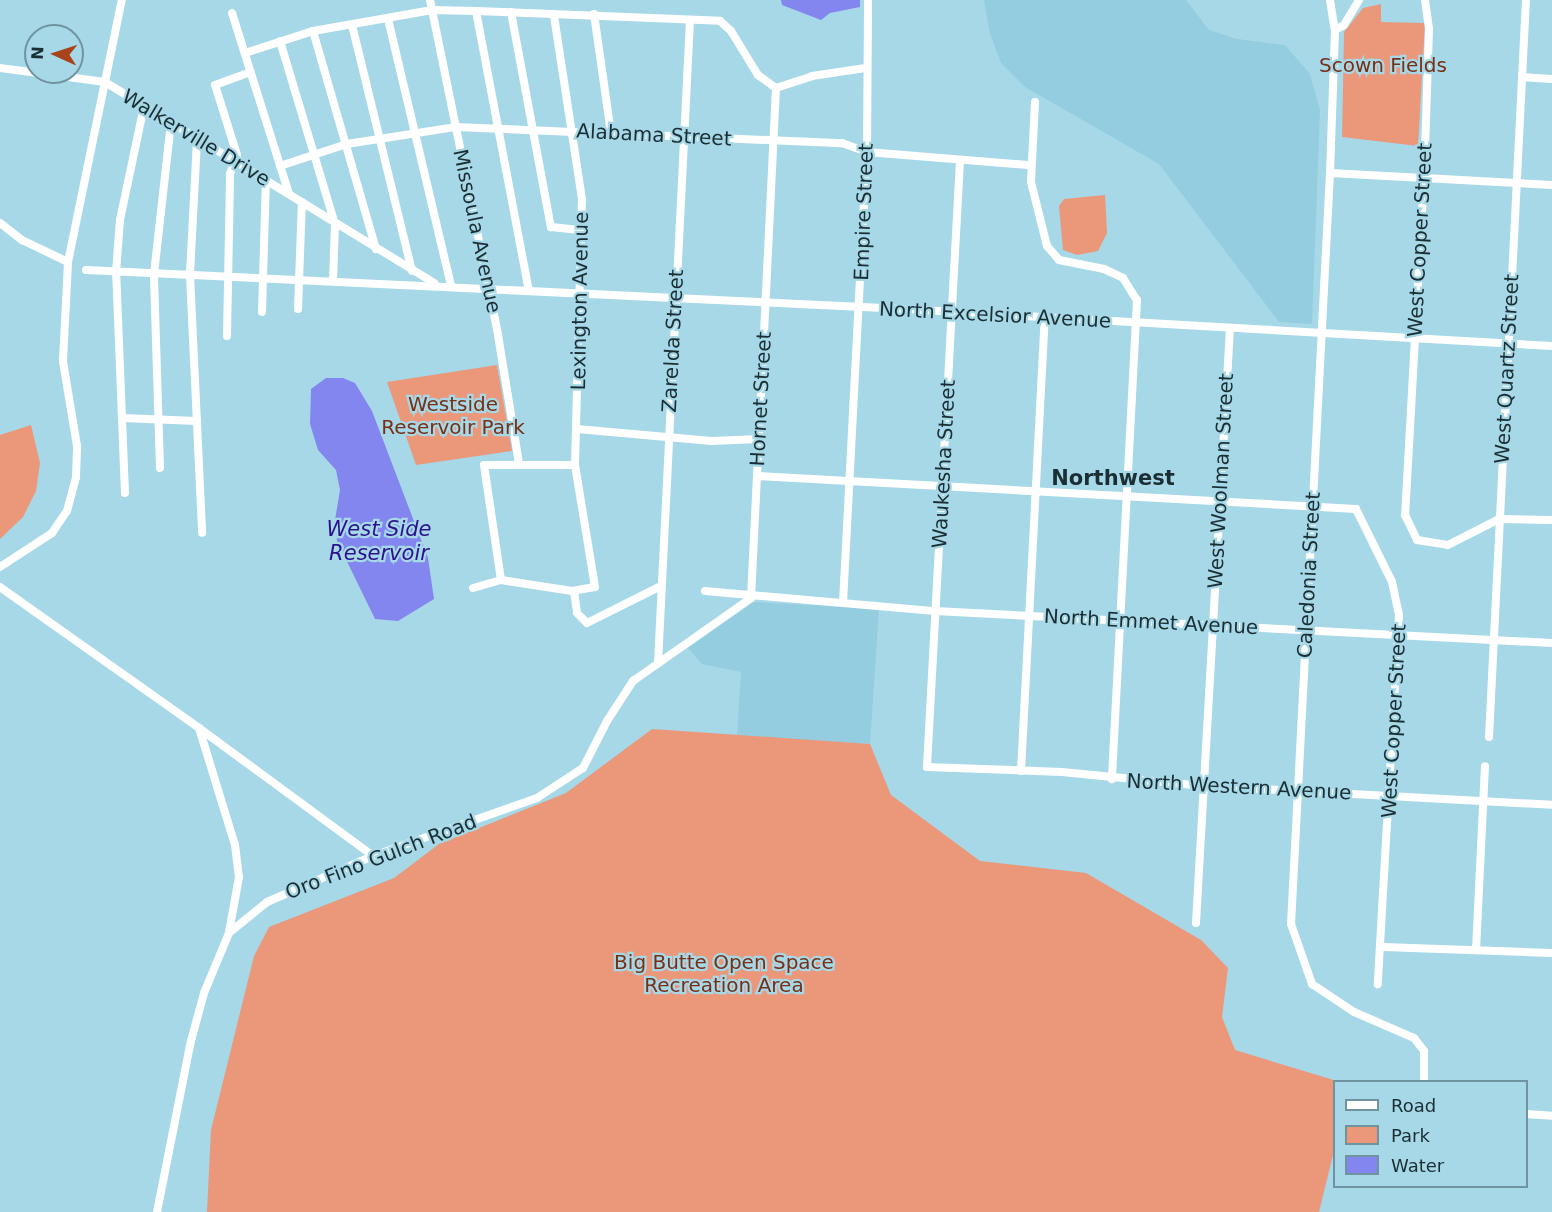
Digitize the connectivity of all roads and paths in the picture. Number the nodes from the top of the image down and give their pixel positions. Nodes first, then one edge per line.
1 (123, 0) edge
2 (430, 0) edge
3 (868, 0) edge
4 (1330, 0) edge
5 (1359, 0) edge
6 (1425, 0) edge
7 (1526, 0) edge
8 (432, 10) junction
9 (476, 11) junction
10 (511, 12) junction
11 (232, 13) dead end
12 (594, 14) junction
13 (554, 15) junction
14 (388, 19) junction
15 (690, 20) junction
16 (352, 25) junction
17 (1335, 30) junction
18 (313, 31) junction
19 (280, 42) junction
20 (245, 53) junction
21 (0, 68) edge
22 (865, 68) junction
23 (250, 72) junction
24 (1522, 77) junction
25 (1552, 79) edge
26 (105, 82) junction
27 (776, 88) junction
28 (1035, 102) dead end
29 (144, 106) junction
30 (171, 123) junction
31 (455, 127) junction
32 (496, 129) junction
33 (534, 129) junction
34 (573, 130) junction
35 (414, 132) junction
36 (611, 134) junction
37 (381, 139) junction
38 (682, 139) junction
39 (197, 140) junction
40 (776, 140) junction
41 (347, 144) junction
42 (867, 152) junction
43 (314, 155) junction
44 (960, 161) junction
45 (235, 162) junction
46 (1030, 165) junction
47 (280, 166) junction
48 (1330, 173) junction
49 (1424, 177) junction
50 (266, 181) junction
51 (1516, 183) junction
52 (1552, 185) edge
53 (289, 194) junction
54 (302, 202) junction
55 (0, 223) edge
56 (335, 224) junction
57 (582, 230) junction
58 (376, 249) junction
59 (69, 262) junction
60 (86, 270) dead end
61 (412, 271) junction
62 (116, 272) junction
63 (154, 274) junction
64 (190, 275) junction
65 (226, 277) junction
66 (261, 279) junction
67 (299, 280) junction
68 (333, 281) junction
69 (437, 285) junction
70 (451, 286) junction
71 (488, 288) junction
72 (529, 291) junction
73 (580, 292) junction
74 (675, 298) junction
75 (766, 302) junction
76 (861, 308) junction
77 (297, 309) dead end
78 (262, 312) dead end
79 (953, 312) junction
80 (1045, 318) junction
81 (1137, 324) junction
82 (1230, 328) junction
83 (1323, 333) junction
84 (227, 336) dead end
85 (1416, 338) junction
86 (1507, 343) junction
87 (1552, 346) edge
88 (122, 418) junction
89 (157, 419) junction
90 (196, 421) junction
91 (577, 429) junction
92 (669, 435) junction
93 (759, 439) junction
94 (519, 463) junction
95 (574, 465) junction
96 (160, 468) dead end
97 (757, 476) junction
98 (849, 482) junction
99 (942, 487) junction
100 (1035, 492) junction
101 (125, 493) dead end
102 (1128, 497) junction
103 (1220, 501) junction
104 (1313, 507) junction
105 (1499, 519) junction
106 (1552, 520) edge
107 (202, 533) dead end
108 (0, 567) edge
109 (501, 580) junction
110 (661, 586) junction
111 (0, 587) edge
112 (474, 588) dead end
113 (574, 591) junction
114 (705, 591) dead end
115 (751, 598) junction
116 (843, 603) junction
117 (935, 611) junction
118 (1029, 615) junction
119 (1121, 620) junction
120 (1214, 625) junction
121 (1306, 630) junction
122 (1399, 636) junction
123 (1494, 640) junction
124 (1552, 643) edge
125 (658, 663) junction
126 (199, 728) junction
127 (1489, 737) dead end
128 (927, 766) joint
129 (1485, 766) dead end
130 (1021, 771) junction
131 (1112, 779) junction
132 (1204, 786) junction
133 (1298, 791) junction
134 (1390, 796) junction
135 (1483, 802) junction
136 (1552, 805) edge
137 (373, 856) junction
138 (1196, 923) dead end
139 (229, 933) junction
140 (1383, 947) junction
141 (1476, 950) junction
142 (1552, 953) edge
143 (1378, 984) dead end
144 (1424, 1080) edge
145 (1528, 1114) edge
146 (1552, 1116) edge
147 (157, 1212) edge

1 - 26 street
2 - 8 street, Missoula Avenue
3 - 22 street, Empire Street
4 - 17 street, Caledonia Street
5 - 17 street
6 - 49 street, West Copper Street
7 - 24 street, West Quartz Street
8 - 9 street
8 - 14 street
8 - 31 street, Missoula Avenue
9 - 10 street
9 - 32 street
10 - 13 street
10 - 33 street
11 - 20 street
12 - 13 street
12 - 15 street
12 - 36 street
13 - 34 street, Lexington Avenue
14 - 16 street
14 - 35 street
15 - 27 street
15 - 38 street, Zarelda Street
16 - 18 street
16 - 37 street
17 - 48 street, Caledonia Street
18 - 19 street
18 - 41 street
19 - 20 street
19 - 43 street
20 - 23 street
21 - 26 street, Walkerville Drive
22 - 27 street
22 - 42 street, Empire Street
23 - 45 street
23 - 47 street
24 - 25 street
24 - 51 street, West Quartz Street
26 - 29 street, Walkerville Drive
26 - 59 street
27 - 40 street, Hornet Street
28 - 46 street
29 - 30 street, Walkerville Drive
29 - 62 street
30 - 39 street, Walkerville Drive
30 - 63 street
31 - 32 street, Alabama Street
31 - 35 street, Alabama Street
31 - 71 street, Missoula Avenue
32 - 33 street, Alabama Street
32 - 72 street
33 - 34 street, Alabama Street
33 - 57 street
34 - 36 street, Alabama Street
34 - 57 street, Lexington Avenue
35 - 37 street, Alabama Street
35 - 70 street
36 - 38 street, Alabama Street
37 - 41 street, Alabama Street
37 - 61 street
38 - 40 street, Alabama Street
38 - 74 street, Zarelda Street
39 - 45 street, Walkerville Drive
39 - 64 street
40 - 42 street, Alabama Street
40 - 75 street, Hornet Street
41 - 43 street, Alabama Street
41 - 58 street
42 - 44 street, Alabama Street
42 - 76 street, Empire Street
43 - 47 street, Alabama Street
43 - 56 street
44 - 46 street, Alabama Street
44 - 79 street, Waukesha Street
45 - 50 street, Walkerville Drive
45 - 65 street
46 - 81 street
47 - 53 street
48 - 49 street
48 - 83 street, Caledonia Street
49 - 51 street
49 - 85 street, West Copper Street
50 - 53 street, Walkerville Drive
50 - 66 street
51 - 52 street
51 - 86 street, West Quartz Street
53 - 54 street, Walkerville Drive
54 - 56 street, Walkerville Drive
54 - 67 street
55 - 59 street
56 - 58 street, Walkerville Drive
56 - 68 street
57 - 73 street, Lexington Avenue
58 - 61 street, Walkerville Drive
59 - 108 street
60 - 62 street, North Excelsior Avenue
61 - 69 street, Walkerville Drive
62 - 63 street, North Excelsior Avenue
62 - 88 street
63 - 64 street, North Excelsior Avenue
63 - 89 street
64 - 65 street, North Excelsior Avenue
64 - 90 street
65 - 66 street, North Excelsior Avenue
65 - 84 street
66 - 67 street, North Excelsior Avenue
66 - 78 street
67 - 68 street, North Excelsior Avenue
67 - 77 street
68 - 69 street, North Excelsior Avenue
69 - 70 street, North Excelsior Avenue
70 - 71 street, North Excelsior Avenue
71 - 72 street, North Excelsior Avenue
71 - 94 street, Missoula Avenue
72 - 73 street, North Excelsior Avenue
73 - 74 street, North Excelsior Avenue
73 - 91 street, Lexington Avenue
74 - 75 street, North Excelsior Avenue
74 - 92 street, Zarelda Street
75 - 76 street, North Excelsior Avenue
75 - 93 street, Hornet Street
76 - 79 street, North Excelsior Avenue
76 - 98 street, Empire Street
79 - 80 street, North Excelsior Avenue
79 - 99 street, Waukesha Street
80 - 81 street, North Excelsior Avenue
80 - 100 street
81 - 82 street, North Excelsior Avenue
81 - 102 street
82 - 83 street, North Excelsior Avenue
82 - 103 street, West Woolman Street
83 - 85 street, North Excelsior Avenue
83 - 104 street, Caledonia Street
85 - 86 street, North Excelsior Avenue
85 - 105 street, West Copper Street
86 - 87 street, North Excelsior Avenue
86 - 105 street, West Quartz Street
88 - 89 street
88 - 101 street
89 - 90 street
89 - 96 street
90 - 107 street
91 - 92 street
91 - 95 street, Lexington Avenue
92 - 93 street
92 - 110 street, Zarelda Street
93 - 97 street, Hornet Street
94 - 95 street
94 - 109 street
95 - 113 street, Lexington Avenue
97 - 98 street
97 - 115 street, Hornet Street
98 - 99 street
98 - 116 street, Empire Street
99 - 100 street
99 - 117 street, Waukesha Street
100 - 102 street
100 - 118 street
102 - 103 street
102 - 119 street
103 - 104 street
103 - 120 street, West Woolman Street
104 - 121 street, Caledonia Street
104 - 122 street, West Copper Street
105 - 106 street
105 - 123 street, West Quartz Street
109 - 112 street
109 - 113 street
110 - 113 street
110 - 125 street, Zarelda Street
111 - 126 street
114 - 115 street, North Emmet Avenue
115 - 116 street, North Emmet Avenue
115 - 125 street
116 - 117 street, North Emmet Avenue
117 - 118 street, North Emmet Avenue
117 - 128 street, Waukesha Street
118 - 119 street, North Emmet Avenue
118 - 130 street
119 - 120 street, North Emmet Avenue
119 - 131 street
120 - 121 street, North Emmet Avenue
120 - 132 street, West Woolman Street
121 - 122 street, North Emmet Avenue
121 - 133 street, Caledonia Street
122 - 123 street, North Emmet Avenue
122 - 134 street, West Copper Street
123 - 124 street, North Emmet Avenue
123 - 127 street, West Quartz Street
125 - 137 street, Oro Fino Gulch Road
126 - 137 street
126 - 139 street
128 - 130 street, North Western Avenue
129 - 135 street
130 - 131 street, North Western Avenue
131 - 132 street, North Western Avenue
132 - 133 street, North Western Avenue
132 - 138 street, West Woolman Street
133 - 134 street, North Western Avenue
133 - 144 street, Caledonia Street
134 - 135 street, North Western Avenue
134 - 140 street, West Copper Street
135 - 136 street, North Western Avenue
135 - 141 street
137 - 139 street, Oro Fino Gulch Road
139 - 147 street, Oro Fino Gulch Road
140 - 141 street
140 - 143 street, West Copper Street
141 - 142 street
145 - 146 street

